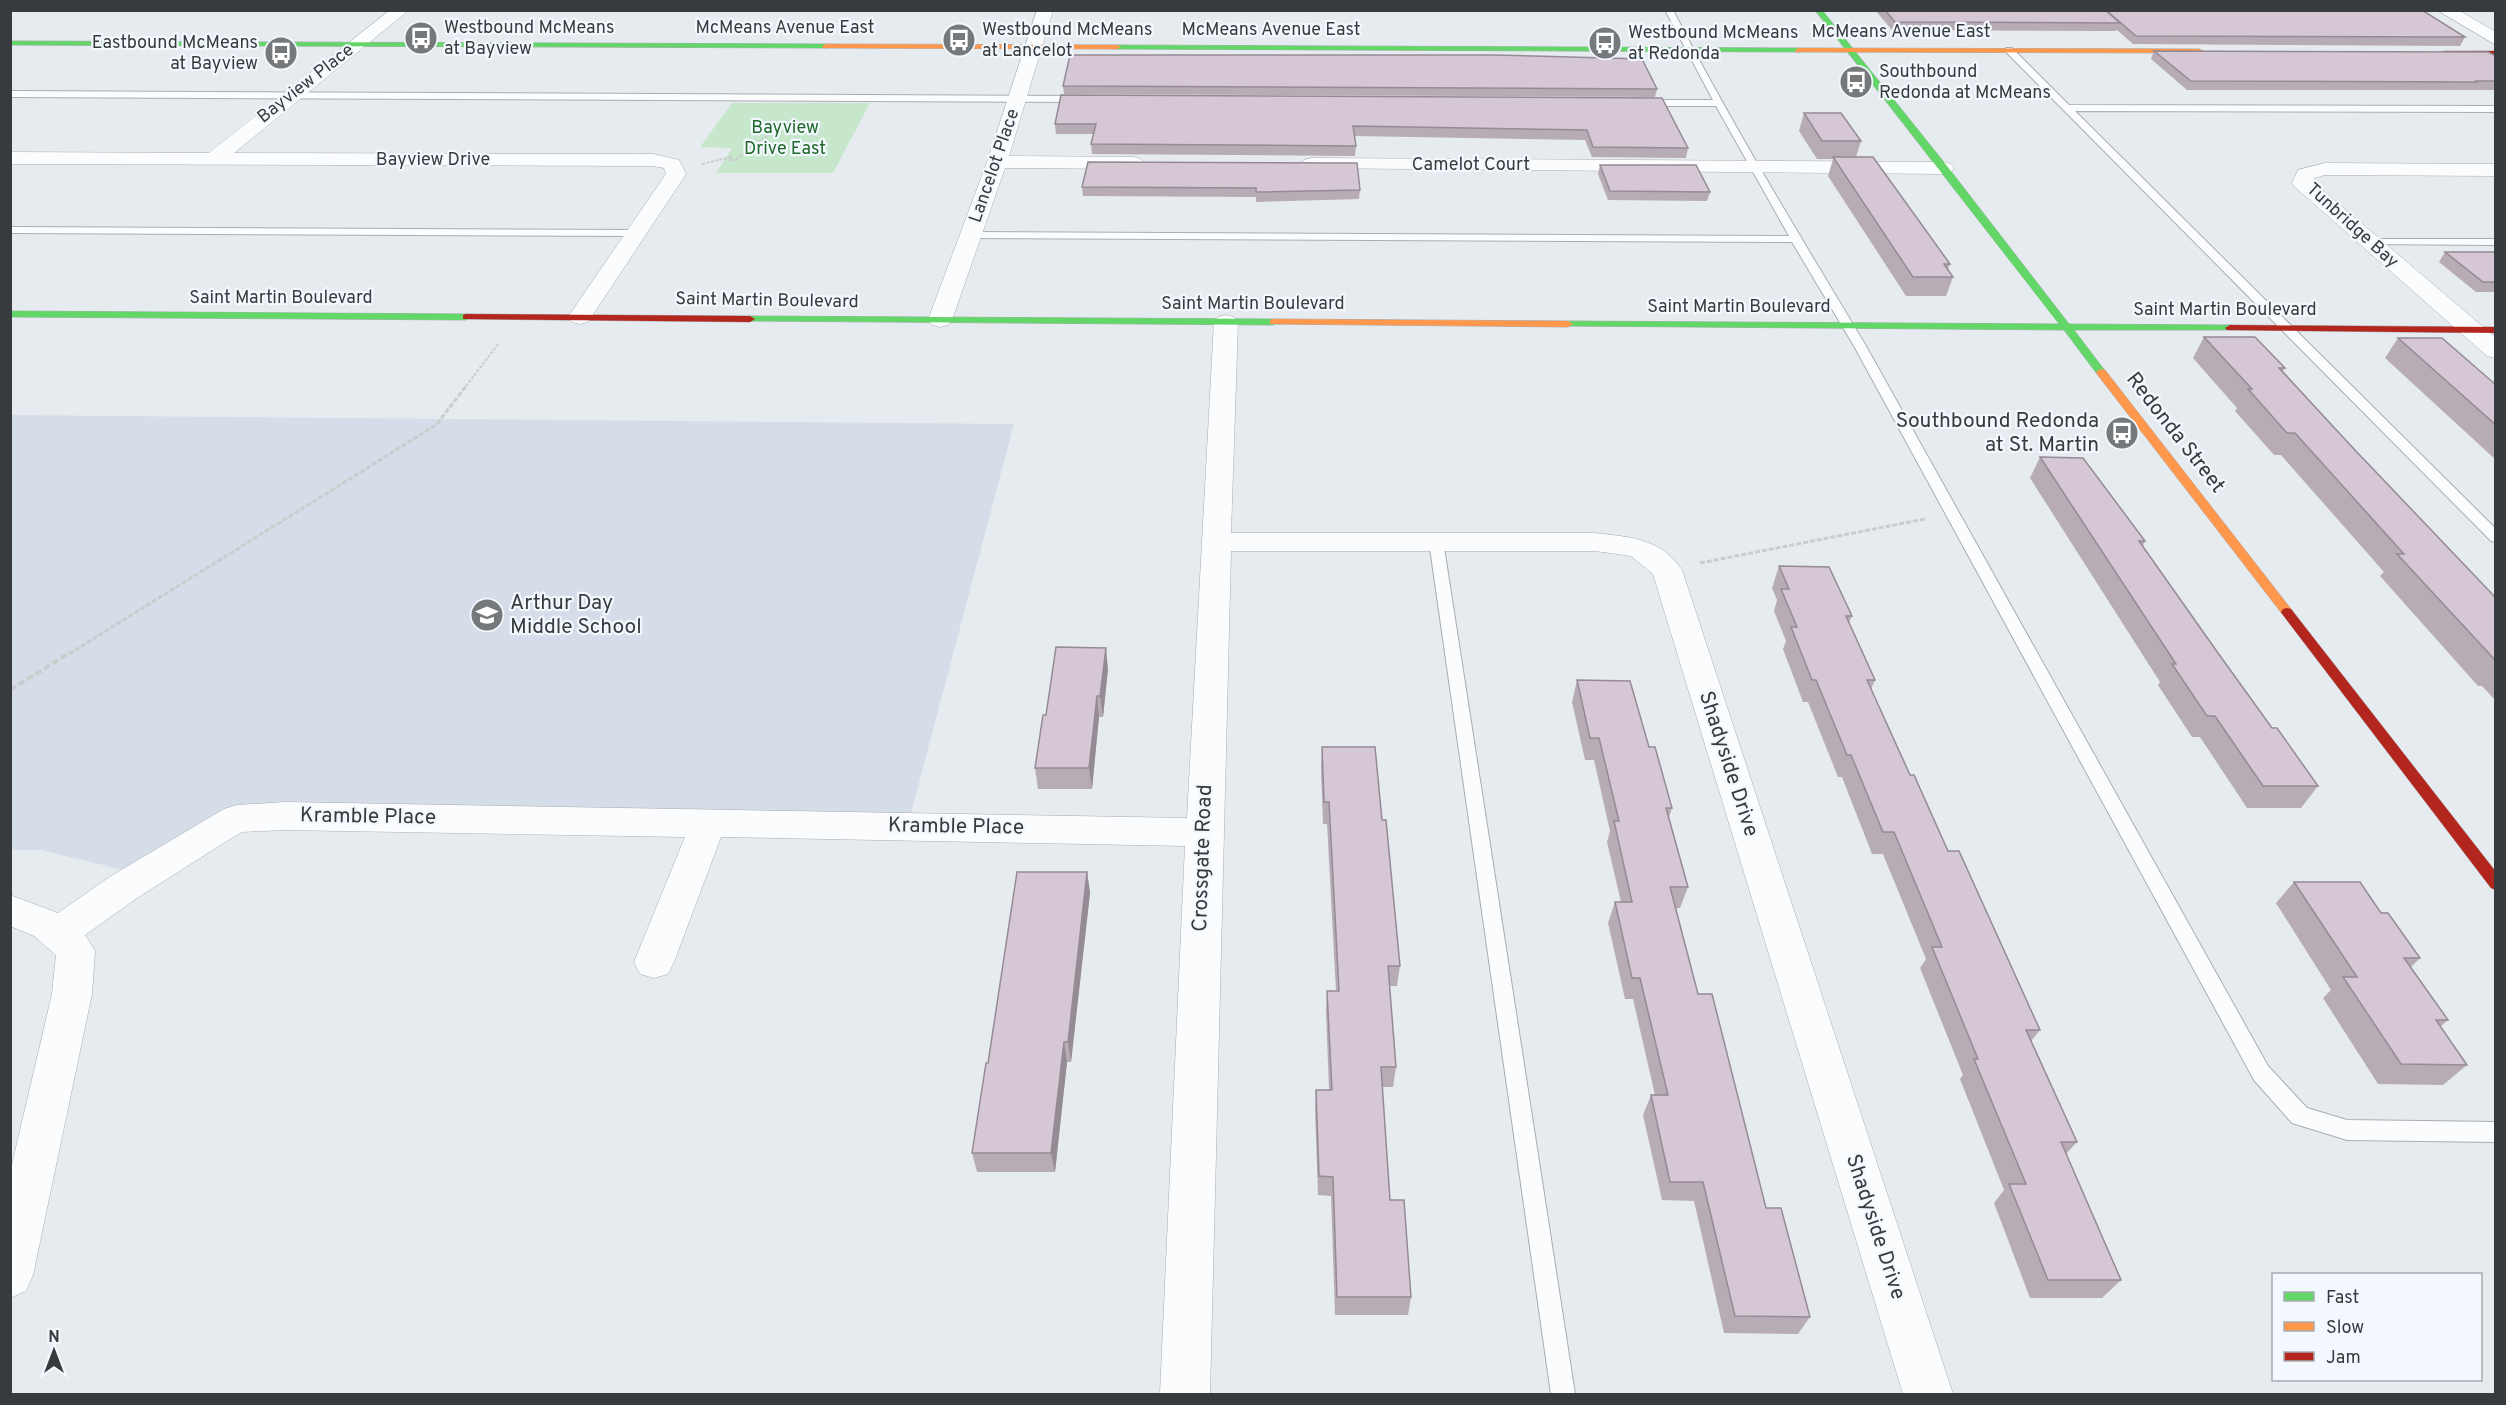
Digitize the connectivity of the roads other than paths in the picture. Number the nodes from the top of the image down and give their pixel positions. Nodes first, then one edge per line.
1 (401, 10) edge
2 (1045, 10) edge
3 (1669, 10) edge
4 (1818, 10) edge
5 (2445, 10) edge
6 (2496, 40) edge
7 (10, 43) edge
8 (357, 44) junction
9 (1033, 47) junction
10 (1849, 49) junction
11 (1689, 50) junction
12 (2009, 50) junction
13 (2211, 51) edge
14 (2436, 53) edge
15 (2496, 53) edge
16 (10, 94) edge
17 (292, 95) junction
18 (1018, 99) junction
19 (1089, 99) edge
20 (1634, 103) edge
21 (1719, 103) junction
22 (2068, 108) junction
23 (2496, 109) edge
24 (10, 158) edge
25 (212, 160) junction
26 (997, 162) junction
27 (1152, 163) edge
28 (1296, 164) edge
29 (1755, 166) junction
30 (1944, 168) junction
31 (2496, 170) edge
32 (10, 230) edge
33 (637, 233) junction
34 (971, 235) junction
35 (1796, 239) junction
36 (2367, 242) junction
37 (2496, 242) edge
38 (10, 314) edge
39 (580, 317) junction
40 (940, 320) junction
41 (1226, 322) junction
42 (1847, 326) junction
43 (2065, 327) junction
44 (2287, 329) junction
45 (2470, 329) junction
46 (2496, 330) edge
47 (2496, 351) edge
48 (2496, 538) edge
49 (1436, 541) junction
50 (1217, 542) junction
51 (709, 822) junction
52 (1204, 832) junction
53 (2496, 884) edge
54 (10, 910) edge
55 (60, 932) junction
56 (654, 962) dead end
57 (2496, 1131) edge
58 (10, 1275) edge
59 (1185, 1395) edge
60 (1563, 1395) edge
61 (1928, 1395) edge

1 - 8 street, Bayview Place
2 - 9 street, Lancelot Place
3 - 11 lane
4 - 10 street, Redonda Street
5 - 6 street
7 - 8 street, McMeans Avenue East
8 - 9 street, McMeans Avenue East
8 - 17 street, Bayview Place
9 - 11 street, McMeans Avenue East
9 - 18 street, Lancelot Place
10 - 11 street, McMeans Avenue East
10 - 12 street, McMeans Avenue East
10 - 30 street, Redonda Street
11 - 21 lane
12 - 13 street, McMeans Avenue East
12 - 22 lane
14 - 15 street
16 - 17 lane
17 - 18 lane
17 - 25 street, Bayview Place
18 - 19 lane
18 - 26 street, Lancelot Place
20 - 21 lane
21 - 29 lane
22 - 23 lane
22 - 44 lane
24 - 25 street, Bayview Drive
25 - 33 street, Bayview Drive
26 - 27 street
26 - 34 street, Lancelot Place
28 - 29 street, Camelot Court
29 - 30 street, Camelot Court
29 - 35 lane
30 - 43 street, Redonda Street
31 - 36 street, Tunbridge Bay
32 - 33 lane
33 - 39 street
34 - 35 lane
34 - 40 street, Lancelot Place
35 - 42 lane
36 - 37 lane
36 - 45 street, Tunbridge Bay
38 - 39 street, Saint Martin Boulevard
39 - 40 street, Saint Martin Boulevard
40 - 41 street, Saint Martin Boulevard
41 - 42 street, Saint Martin Boulevard
41 - 50 street, Crossgate Road
42 - 43 street, Saint Martin Boulevard
42 - 57 lane
43 - 44 street, Saint Martin Boulevard
43 - 53 street, Redonda Street
44 - 45 street, Saint Martin Boulevard
44 - 48 lane
45 - 46 street, Saint Martin Boulevard
45 - 47 street, Tunbridge Bay
49 - 50 street
49 - 60 lane
49 - 61 street, Shadyside Drive
50 - 52 street, Crossgate Road
51 - 52 street, Kramble Place
51 - 55 street, Kramble Place
51 - 56 street
52 - 59 street, Crossgate Road
54 - 55 street
55 - 58 street

